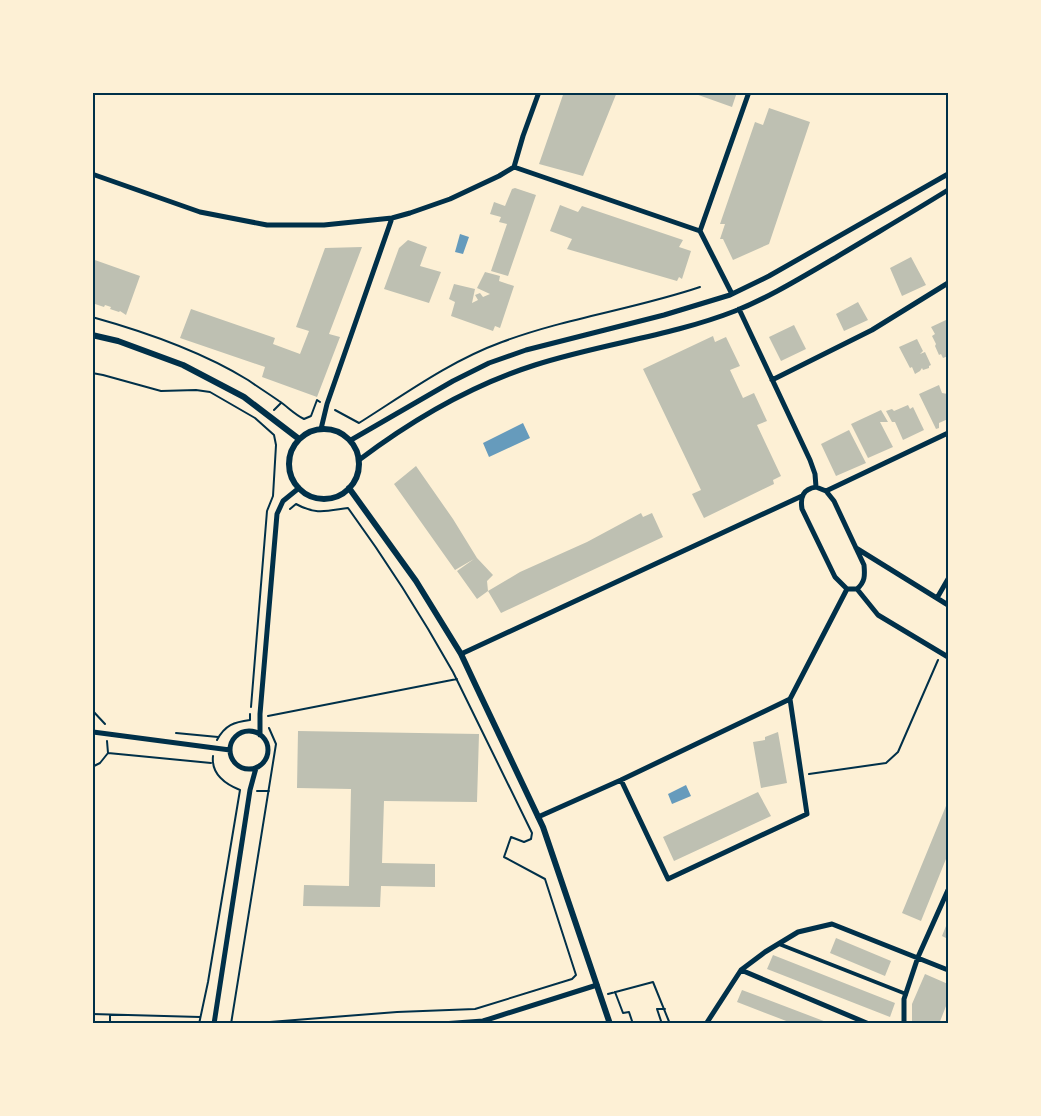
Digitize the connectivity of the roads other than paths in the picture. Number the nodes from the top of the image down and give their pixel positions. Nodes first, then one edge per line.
1 (539, 92) edge
2 (749, 92) edge
3 (514, 167) junction
4 (92, 174) edge
5 (948, 174) edge
6 (948, 190) edge
7 (392, 218) junction
8 (700, 231) junction
9 (948, 283) edge
10 (732, 294) junction
11 (739, 309) junction
12 (92, 335) edge
13 (772, 380) junction
14 (321, 429) junction
15 (948, 433) edge
16 (299, 439) junction
17 (351, 440) junction
18 (360, 460) junction
19 (816, 487) junction
20 (299, 488) junction
21 (350, 488) junction
22 (826, 491) junction
23 (802, 496) junction
24 (856, 548) junction
25 (948, 579) edge
26 (848, 589) junction
27 (857, 589) junction
28 (937, 598) junction
29 (948, 606) edge
30 (461, 654) junction
31 (948, 657) edge
32 (790, 699) junction
33 (93, 730) edge
34 (260, 735) junction
35 (92, 739) edge
36 (230, 750) junction
37 (256, 768) junction
38 (621, 780) junction
39 (538, 817) junction
40 (948, 890) edge
41 (779, 944) junction
42 (918, 957) junction
43 (741, 970) junction
44 (948, 970) edge
45 (597, 985) junction
46 (906, 994) junction
47 (483, 1022) edge
48 (214, 1024) edge
49 (442, 1024) edge
50 (610, 1024) edge
51 (706, 1024) edge
52 (869, 1024) edge
53 (904, 1024) edge

1 - 3 street
2 - 8 street
3 - 7 street
3 - 8 street
4 - 7 street
5 - 10 street
6 - 11 street
7 - 14 street
8 - 10 street
9 - 13 street
10 - 17 street
11 - 13 street
11 - 18 street
12 - 16 street
13 - 19 street
14 - 16 street
14 - 17 street
15 - 22 street
16 - 20 street
17 - 18 street
18 - 21 street
19 - 22 street
19 - 23 street
20 - 21 street
20 - 34 street
21 - 30 street
22 - 24 street
23 - 26 street
23 - 30 street
24 - 27 street
24 - 28 street
25 - 28 street
26 - 27 street
26 - 32 street
27 - 31 street
28 - 29 street
30 - 39 street
32 - 38 street
32 - 38 street
33 - 35 street
33 - 36 street
34 - 36 street
34 - 37 street
36 - 37 street
37 - 48 street
38 - 39 street
39 - 45 street
40 - 42 street
41 - 42 street
41 - 43 street
41 - 46 street
42 - 44 street
42 - 46 street
43 - 51 street
43 - 52 street
45 - 47 street
45 - 50 street
46 - 53 street
47 - 49 street

